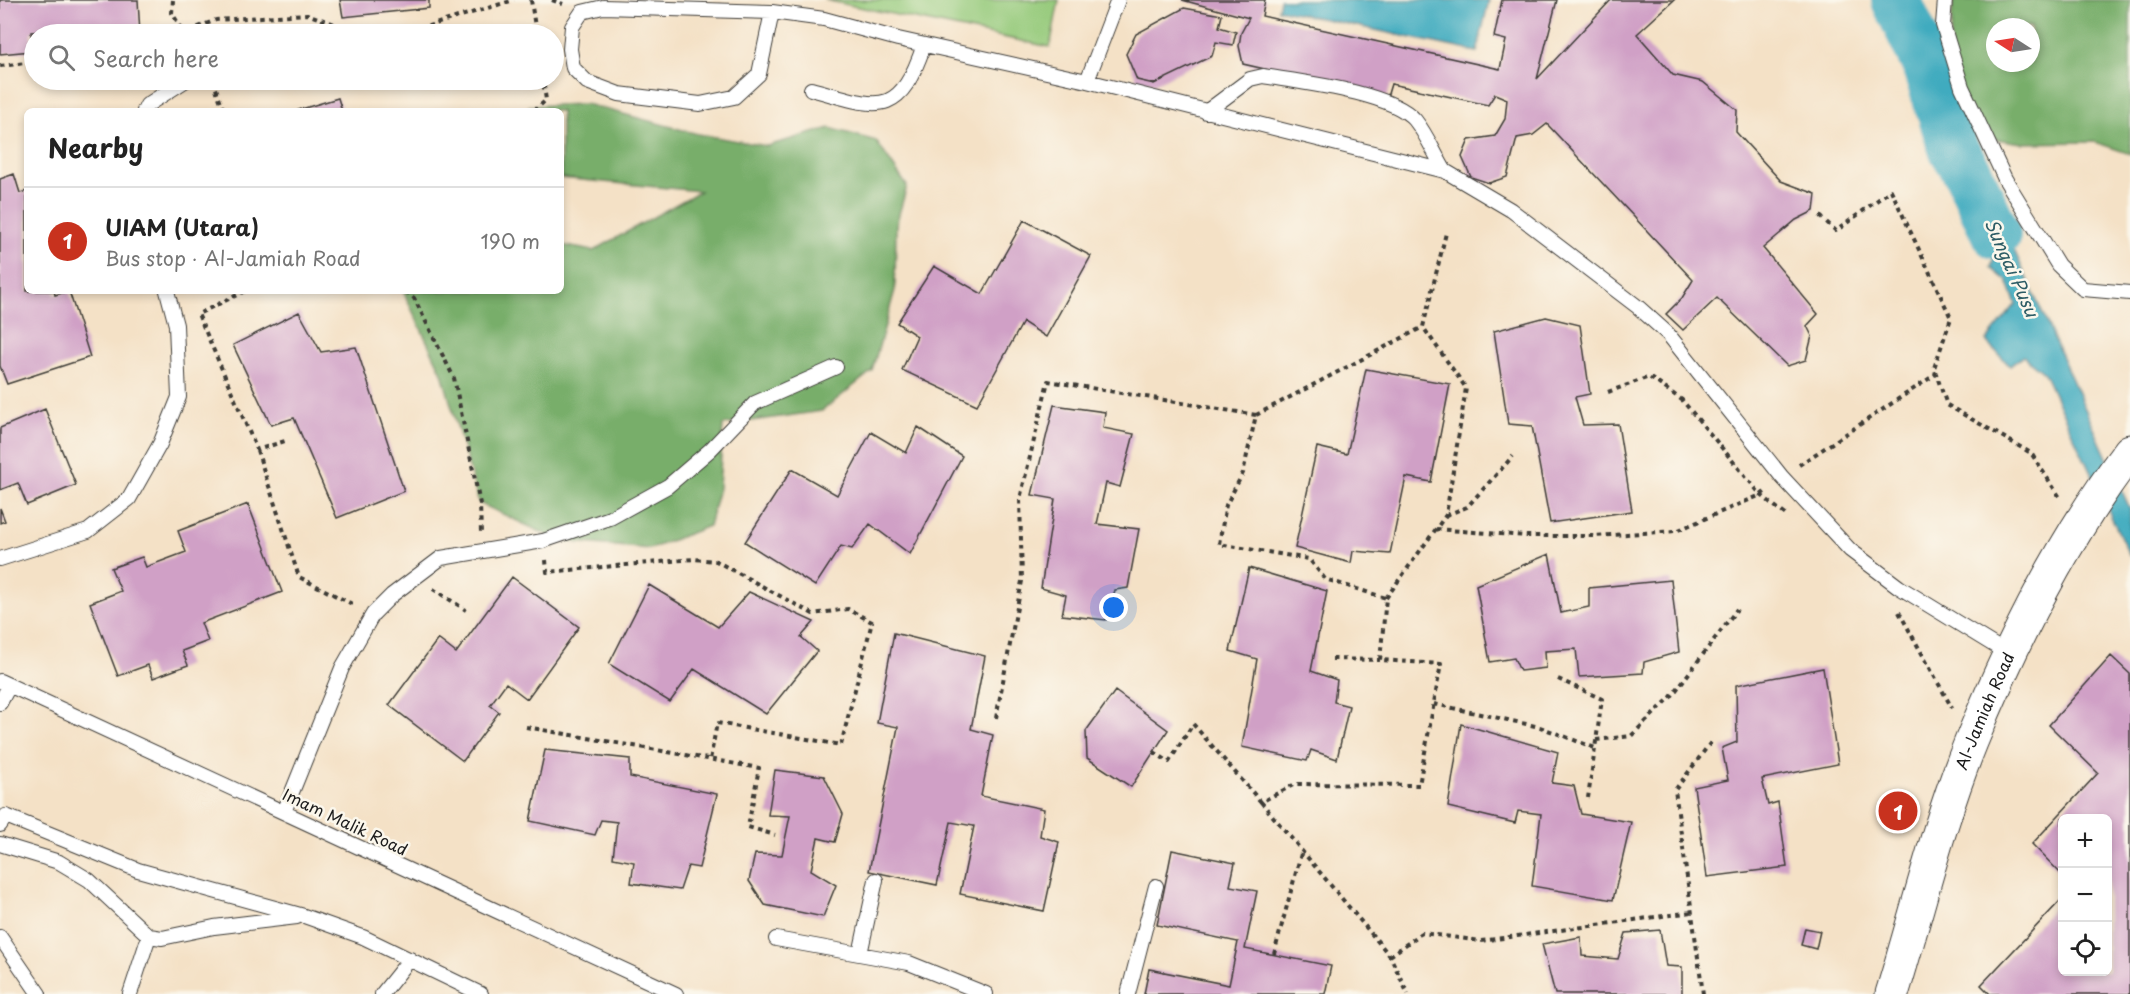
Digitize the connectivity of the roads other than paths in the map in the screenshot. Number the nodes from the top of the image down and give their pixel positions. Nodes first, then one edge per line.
1 (1118, 0) edge
2 (1945, 0) edge
3 (772, 12) junction
4 (924, 45) junction
5 (1087, 81) junction
6 (811, 89) dead end
7 (170, 90) edge
8 (146, 108) edge
9 (1206, 112) junction
10 (1445, 171) junction
11 (2130, 293) edge
12 (168, 294) edge
13 (836, 366) dead end
14 (2130, 451) edge
15 (0, 560) edge
16 (2010, 655) junction
17 (5, 683) edge
18 (0, 703) edge
19 (284, 812) junction
20 (2, 817) edge
21 (0, 844) edge
22 (876, 880) dead end
23 (1156, 886) dead end
24 (304, 916) junction
25 (149, 936) junction
26 (0, 937) edge
27 (776, 939) dead end
28 (860, 954) junction
29 (410, 959) junction
30 (39, 994) edge
31 (130, 994) edge
32 (382, 994) edge
33 (481, 994) edge
34 (676, 994) edge
35 (986, 994) edge
36 (1128, 994) edge
37 (1892, 994) edge

1 - 5 lane
2 - 11 lane
3 - 3 lane
3 - 4 lane
4 - 5 lane
4 - 6 lane
5 - 9 lane
7 - 8 lane
9 - 10 lane
9 - 10 lane
10 - 16 lane
12 - 15 lane
13 - 19 lane
14 - 16 street, Al-Jamiah Road
16 - 37 street, Al-Jamiah Road
17 - 18 lane
17 - 19 lane, Imam Malik Road
19 - 34 lane, Imam Malik Road
20 - 24 lane
21 - 25 lane
22 - 28 lane
23 - 36 lane
24 - 25 lane
24 - 29 lane
25 - 31 lane
26 - 30 lane
27 - 28 lane
28 - 35 lane
29 - 32 lane
29 - 33 lane

